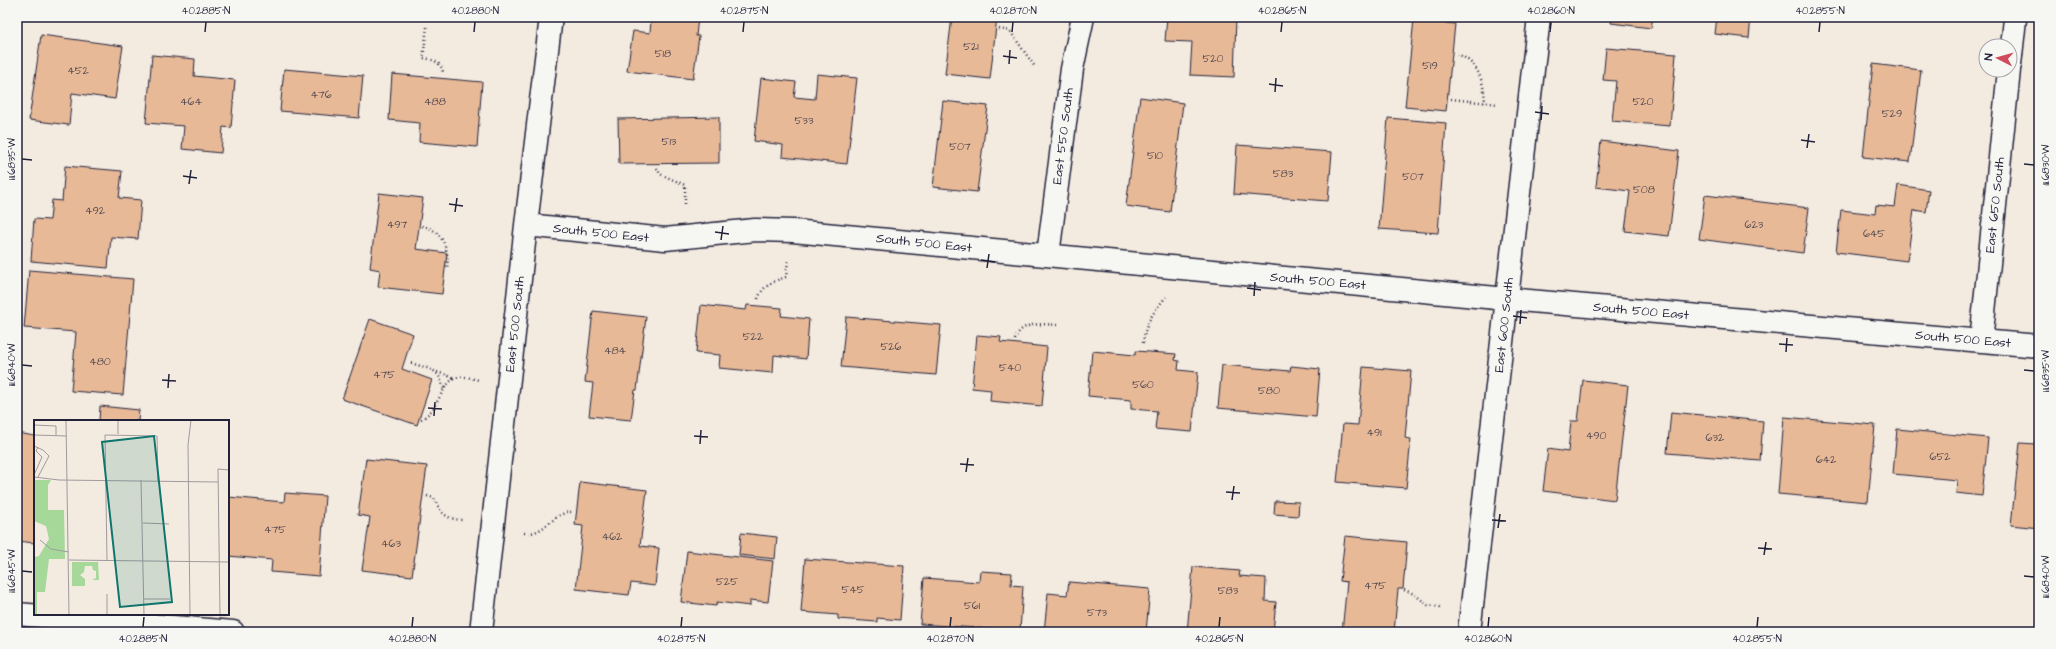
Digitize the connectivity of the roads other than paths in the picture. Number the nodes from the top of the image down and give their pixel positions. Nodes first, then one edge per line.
1 (551, 17) edge
2 (1083, 17) edge
3 (1539, 17) edge
4 (2015, 19) dead end
5 (2013, 38) edge
6 (2009, 78) edge
7 (526, 225) junction
8 (1048, 255) junction
9 (1507, 299) junction
10 (1981, 340) junction
11 (2039, 346) edge
12 (17, 614) edge
13 (233, 632) edge
14 (481, 632) edge
15 (1469, 632) edge

1 - 7 street, East 500 South
2 - 8 street, East 550 South
3 - 9 street, East 600 South
4 - 5 street
6 - 10 street, East 650 South
7 - 8 street, South 500 East
7 - 14 street, East 500 South
8 - 9 street, South 500 East
9 - 10 street, South 500 East
9 - 15 street, East 600 South
10 - 11 street, South 500 East
12 - 13 street

